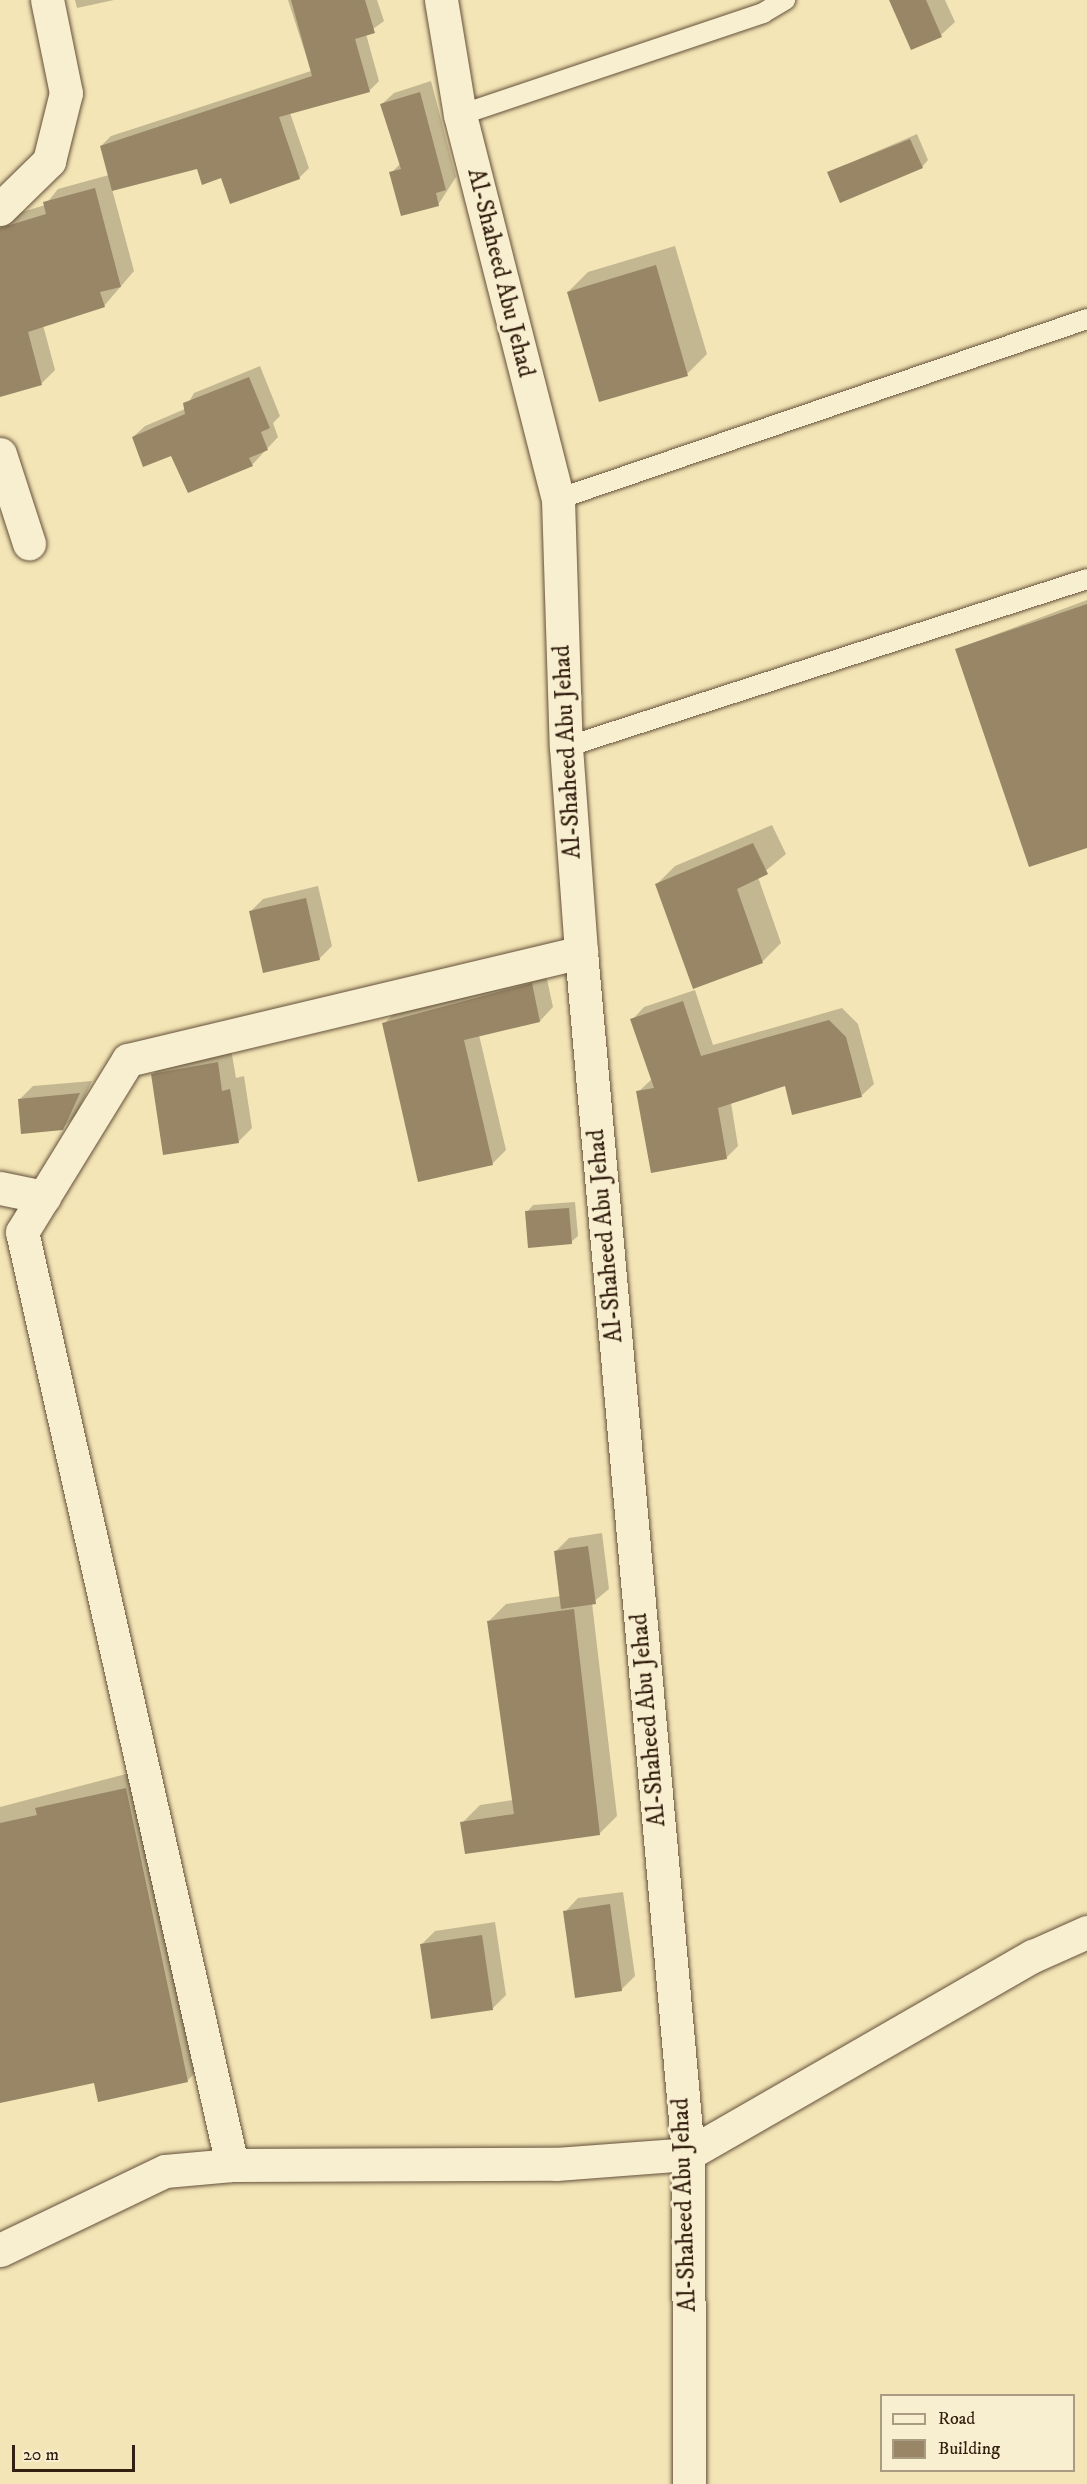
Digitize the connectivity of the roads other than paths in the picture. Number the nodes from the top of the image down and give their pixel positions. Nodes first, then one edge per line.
1 (47, 0) edge
2 (441, 0) edge
3 (785, 0) edge
4 (460, 115) junction
5 (0, 210) edge
6 (1087, 319) edge
7 (0, 454) edge
8 (558, 499) junction
9 (29, 543) dead end
10 (1087, 579) edge
11 (566, 747) junction
12 (581, 952) junction
13 (0, 1188) edge
14 (44, 1197) junction
15 (1087, 1932) edge
16 (688, 2154) junction
17 (232, 2165) junction
18 (0, 2250) edge
19 (689, 2484) edge

1 - 5 street
2 - 4 street, Al-Shaheed Abu Jehad
3 - 4 lane
4 - 8 street, Al-Shaheed Abu Jehad
6 - 8 lane
7 - 9 street
8 - 11 street, Al-Shaheed Abu Jehad
10 - 11 lane
11 - 12 street, Al-Shaheed Abu Jehad
12 - 14 street
12 - 16 street, Al-Shaheed Abu Jehad
13 - 14 street
14 - 17 street
15 - 16 street
16 - 17 street
16 - 19 street, Al-Shaheed Abu Jehad
17 - 18 street

